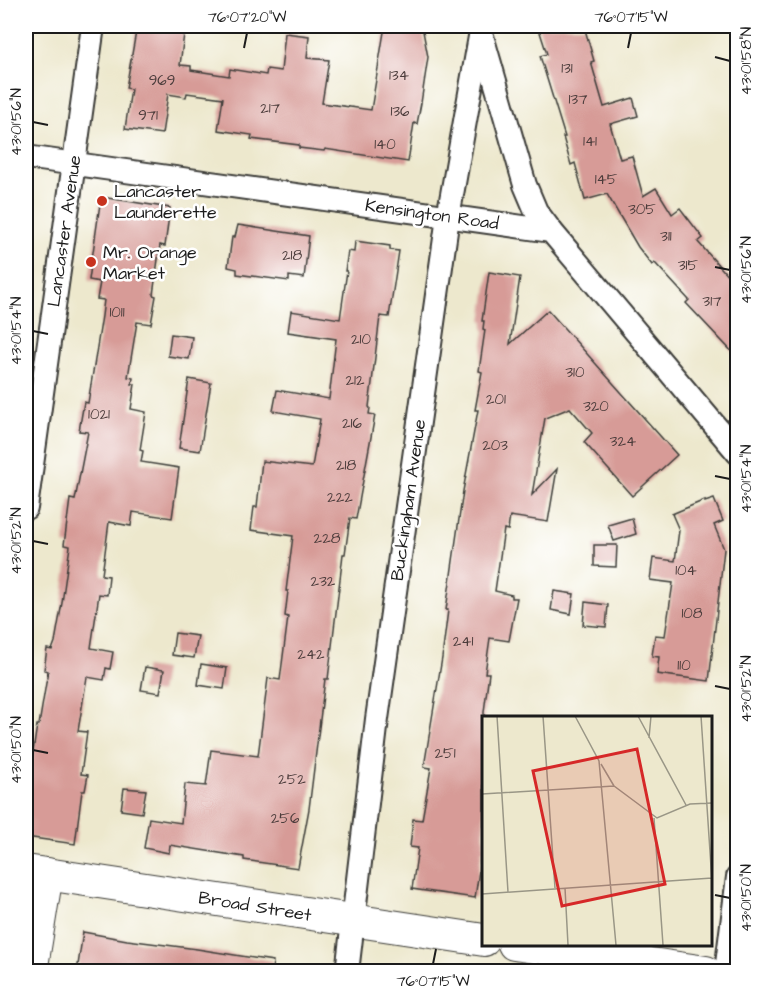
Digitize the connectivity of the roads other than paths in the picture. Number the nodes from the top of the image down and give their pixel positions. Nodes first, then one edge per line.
1 (93, 26) edge
2 (480, 28) edge
3 (26, 157) edge
4 (74, 165) junction
5 (448, 217) junction
6 (551, 231) junction
7 (738, 453) edge
8 (26, 508) edge
9 (36, 873) edge
10 (738, 877) edge
11 (352, 922) junction
12 (482, 940) edge
13 (521, 946) edge
14 (31, 972) edge
15 (347, 972) edge
16 (706, 972) edge
17 (726, 972) edge

1 - 4 street, Lancaster Avenue
2 - 5 street, Buckingham Avenue
2 - 6 street, Buckingham Avenue
3 - 4 street, Kensington Road
4 - 5 street, Kensington Road
4 - 8 street, Lancaster Avenue
5 - 6 street, Kensington Road
5 - 11 street, Buckingham Avenue
6 - 7 street
9 - 11 street, Broad Street
9 - 14 street
10 - 17 street
11 - 12 street, Broad Street
11 - 15 street, Buckingham Avenue
13 - 16 street

